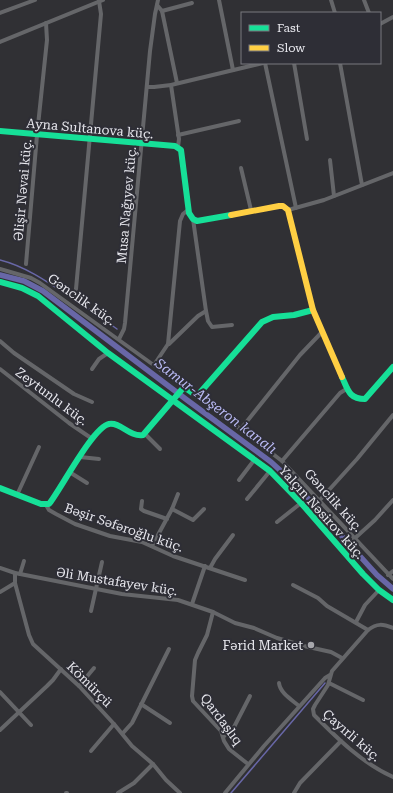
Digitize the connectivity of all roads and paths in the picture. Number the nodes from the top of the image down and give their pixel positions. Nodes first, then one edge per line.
1 (35, 0) edge
2 (158, 0) edge
3 (219, 0) edge
4 (331, 0) edge
5 (364, 0) edge
6 (28, 1) edge
7 (101, 1) edge
8 (192, 3) dead end
9 (157, 6) junction
10 (162, 11) junction
11 (335, 12) edge
12 (369, 12) edge
13 (0, 13) edge
14 (393, 17) edge
15 (46, 23) junction
16 (381, 23) edge
17 (0, 42) edge
18 (260, 64) edge
19 (264, 64) edge
20 (294, 64) edge
21 (340, 64) edge
22 (233, 70) junction
23 (177, 83) junction
24 (171, 84) junction
25 (147, 87) junction
26 (239, 121) dead end
27 (0, 131) edge
28 (37, 134) junction
29 (178, 135) junction
30 (89, 139) junction
31 (307, 139) dead end
32 (142, 143) junction
33 (178, 147) junction
34 (330, 160) dead end
35 (241, 168) dead end
36 (393, 173) edge
37 (362, 185) junction
38 (334, 196) junction
39 (296, 208) junction
40 (188, 210) junction
41 (251, 210) junction
42 (288, 210) junction
43 (193, 219) junction
44 (26, 264) dead end
45 (0, 269) edge
46 (0, 282) edge
47 (76, 289) dead end
48 (313, 310) junction
49 (206, 311) junction
50 (232, 325) dead end
51 (322, 332) junction
52 (119, 339) junction
53 (0, 341) edge
54 (168, 344) junction
55 (108, 353) junction
56 (154, 365) junction
57 (393, 367) edge
58 (0, 369) edge
59 (92, 369) dead end
60 (348, 388) junction
61 (182, 389) junction
62 (197, 396) junction
63 (175, 399) junction
64 (92, 402) dead end
65 (393, 415) edge
66 (240, 430) junction
67 (145, 434) junction
68 (91, 438) junction
69 (39, 447) dead end
70 (160, 449) dead end
71 (80, 457) junction
72 (98, 459) dead end
73 (255, 459) junction
74 (282, 461) junction
75 (270, 471) junction
76 (71, 473) junction
77 (239, 480) dead end
78 (87, 483) dead end
79 (0, 488) edge
80 (178, 494) dead end
81 (17, 495) junction
82 (247, 499) dead end
83 (142, 500) dead end
84 (393, 500) edge
85 (319, 501) junction
86 (301, 503) junction
87 (46, 505) junction
88 (172, 509) junction
89 (204, 509) dead end
90 (167, 519) junction
91 (277, 522) dead end
92 (233, 535) dead end
93 (354, 539) junction
94 (152, 546) junction
95 (24, 561) dead end
96 (102, 562) dead end
97 (208, 567) junction
98 (0, 568) edge
99 (393, 571) edge
100 (18, 574) junction
101 (388, 575) junction
102 (393, 579) edge
103 (245, 580) dead end
104 (15, 583) junction
105 (293, 585) dead end
106 (95, 590) junction
107 (379, 590) junction
108 (0, 592) edge
109 (393, 600) edge
110 (192, 604) junction
111 (91, 611) dead end
112 (213, 612) junction
113 (356, 622) junction
114 (393, 628) edge
115 (368, 630) junction
116 (168, 649) dead end
117 (342, 658) junction
118 (94, 668) dead end
119 (61, 669) junction
120 (330, 675) junction
121 (278, 683) dead end
122 (329, 683) junction
123 (79, 686) junction
124 (0, 692) edge
125 (250, 696) dead end
126 (363, 700) dead end
127 (141, 704) junction
128 (300, 706) junction
129 (20, 713) junction
130 (170, 723) dead end
131 (114, 724) junction
132 (31, 725) dead end
133 (1, 728) edge
134 (122, 733) junction
135 (223, 737) junction
136 (341, 741) junction
137 (91, 751) dead end
138 (153, 764) junction
139 (248, 764) junction
140 (393, 777) edge
141 (118, 793) edge
142 (180, 793) edge
143 (225, 793) edge
144 (294, 793) edge

1 - 6 street
2 - 9 street, Musa Nağıyev küç.
3 - 22 street
4 - 11 street
5 - 12 street
6 - 13 street
7 - 15 street
7 - 30 street
8 - 10 street
9 - 10 street
9 - 25 street, Musa Nağıyev küç.
10 - 23 street
14 - 16 street
15 - 17 street
15 - 28 street, Əlişir Nəvai küç.
18 - 22 street
19 - 39 street
20 - 31 street
21 - 37 street
22 - 23 street
23 - 24 street
24 - 25 street
24 - 29 street
25 - 32 street, Musa Nağıyev küç.
26 - 29 street
27 - 28 street, Ayna Sultanova küç.
28 - 30 street, Ayna Sultanova küç.
28 - 44 street, Əlişir Nəvai küç.
29 - 33 street
30 - 32 street, Ayna Sultanova küç.
30 - 47 street
32 - 33 street, Ayna Sultanova küç.
32 - 52 street, Musa Nağıyev küç.
33 - 40 street
34 - 38 street
35 - 41 street
36 - 37 street
37 - 38 street
38 - 39 street
39 - 42 street
40 - 43 street
40 - 54 street
41 - 42 street
41 - 43 street
42 - 48 street
43 - 49 street
45 - 52 street, Gənclik küç.
46 - 55 street, Gənclik küç.
48 - 51 street
48 - 62 street
49 - 50 street
49 - 54 street
51 - 60 street
51 - 66 street
52 - 56 street, Gənclik küç.
53 - 64 street
54 - 56 street
55 - 59 street
55 - 63 street, Gənclik küç.
56 - 61 street, Gənclik küç.
57 - 60 street
58 - 68 street, Zeytunlu küç.
60 - 74 street
61 - 62 street
61 - 63 street
62 - 66 street, Gənclik küç.
63 - 67 street
63 - 73 street, Yalçın Nəsirov küç.
65 - 85 street
66 - 74 street, Gənclik küç.
67 - 68 street
67 - 70 street
68 - 71 street
69 - 81 street
71 - 72 street
71 - 76 street
73 - 75 street, Yalçın Nəsirov küç.
73 - 77 street
74 - 85 street, Gənclik küç.
75 - 82 street
75 - 86 street, Yalçın Nəsirov küç.
76 - 78 street
76 - 87 street
79 - 81 street, Bəşir Səfəroğlu küç.
80 - 88 street
81 - 87 street, Bəşir Səfəroğlu küç.
83 - 90 street
84 - 93 street
85 - 93 street, Gənclik küç.
86 - 91 street
86 - 107 street, Yalçın Nəsirov küç.
87 - 94 street, Bəşir Səfəroğlu küç.
88 - 89 street
88 - 90 street
90 - 94 street
92 - 97 street
93 - 101 street, Gənclik küç.
94 - 97 street, Bəşir Səfəroğlu küç.
95 - 100 street, Kömürçü
96 - 106 street
97 - 103 street, Bəşir Səfəroğlu küç.
97 - 110 street
98 - 100 street, Əli Mustafayev küç.
99 - 101 street
100 - 104 street, Kömürçü
100 - 106 street, Əli Mustafayev küç.
101 - 102 street, Gənclik küç.
104 - 108 street
104 - 119 street, Kömürçü
105 - 113 street
106 - 110 street, Əli Mustafayev küç.
106 - 111 street
107 - 109 street, Yalçın Nəsirov küç.
107 - 113 street
110 - 112 street, Əli Mustafayev küç.
112 - 117 street, Əli Mustafayev küç.
112 - 135 street, Qardaşlıq
113 - 115 street
114 - 115 street
115 - 117 street, Çayırli küç.
116 - 127 street
117 - 120 street, Çayırli küç.
118 - 123 street
119 - 123 street, Kömürçü
119 - 129 street
120 - 122 street, Çayırli küç.
120 - 128 street
121 - 128 street
122 - 126 street
122 - 136 street, Çayırli küç.
123 - 131 street, Kömürçü
124 - 129 street
125 - 135 street
127 - 130 street
127 - 134 street
128 - 139 street
129 - 132 street
129 - 133 street
131 - 134 street, Kömürçü
131 - 137 street
134 - 138 street, Kömürçü
135 - 139 street, Qardaşlıq
136 - 140 street, Çayırli küç.
136 - 144 street
138 - 141 street
138 - 142 street, Kömürçü
139 - 143 street

